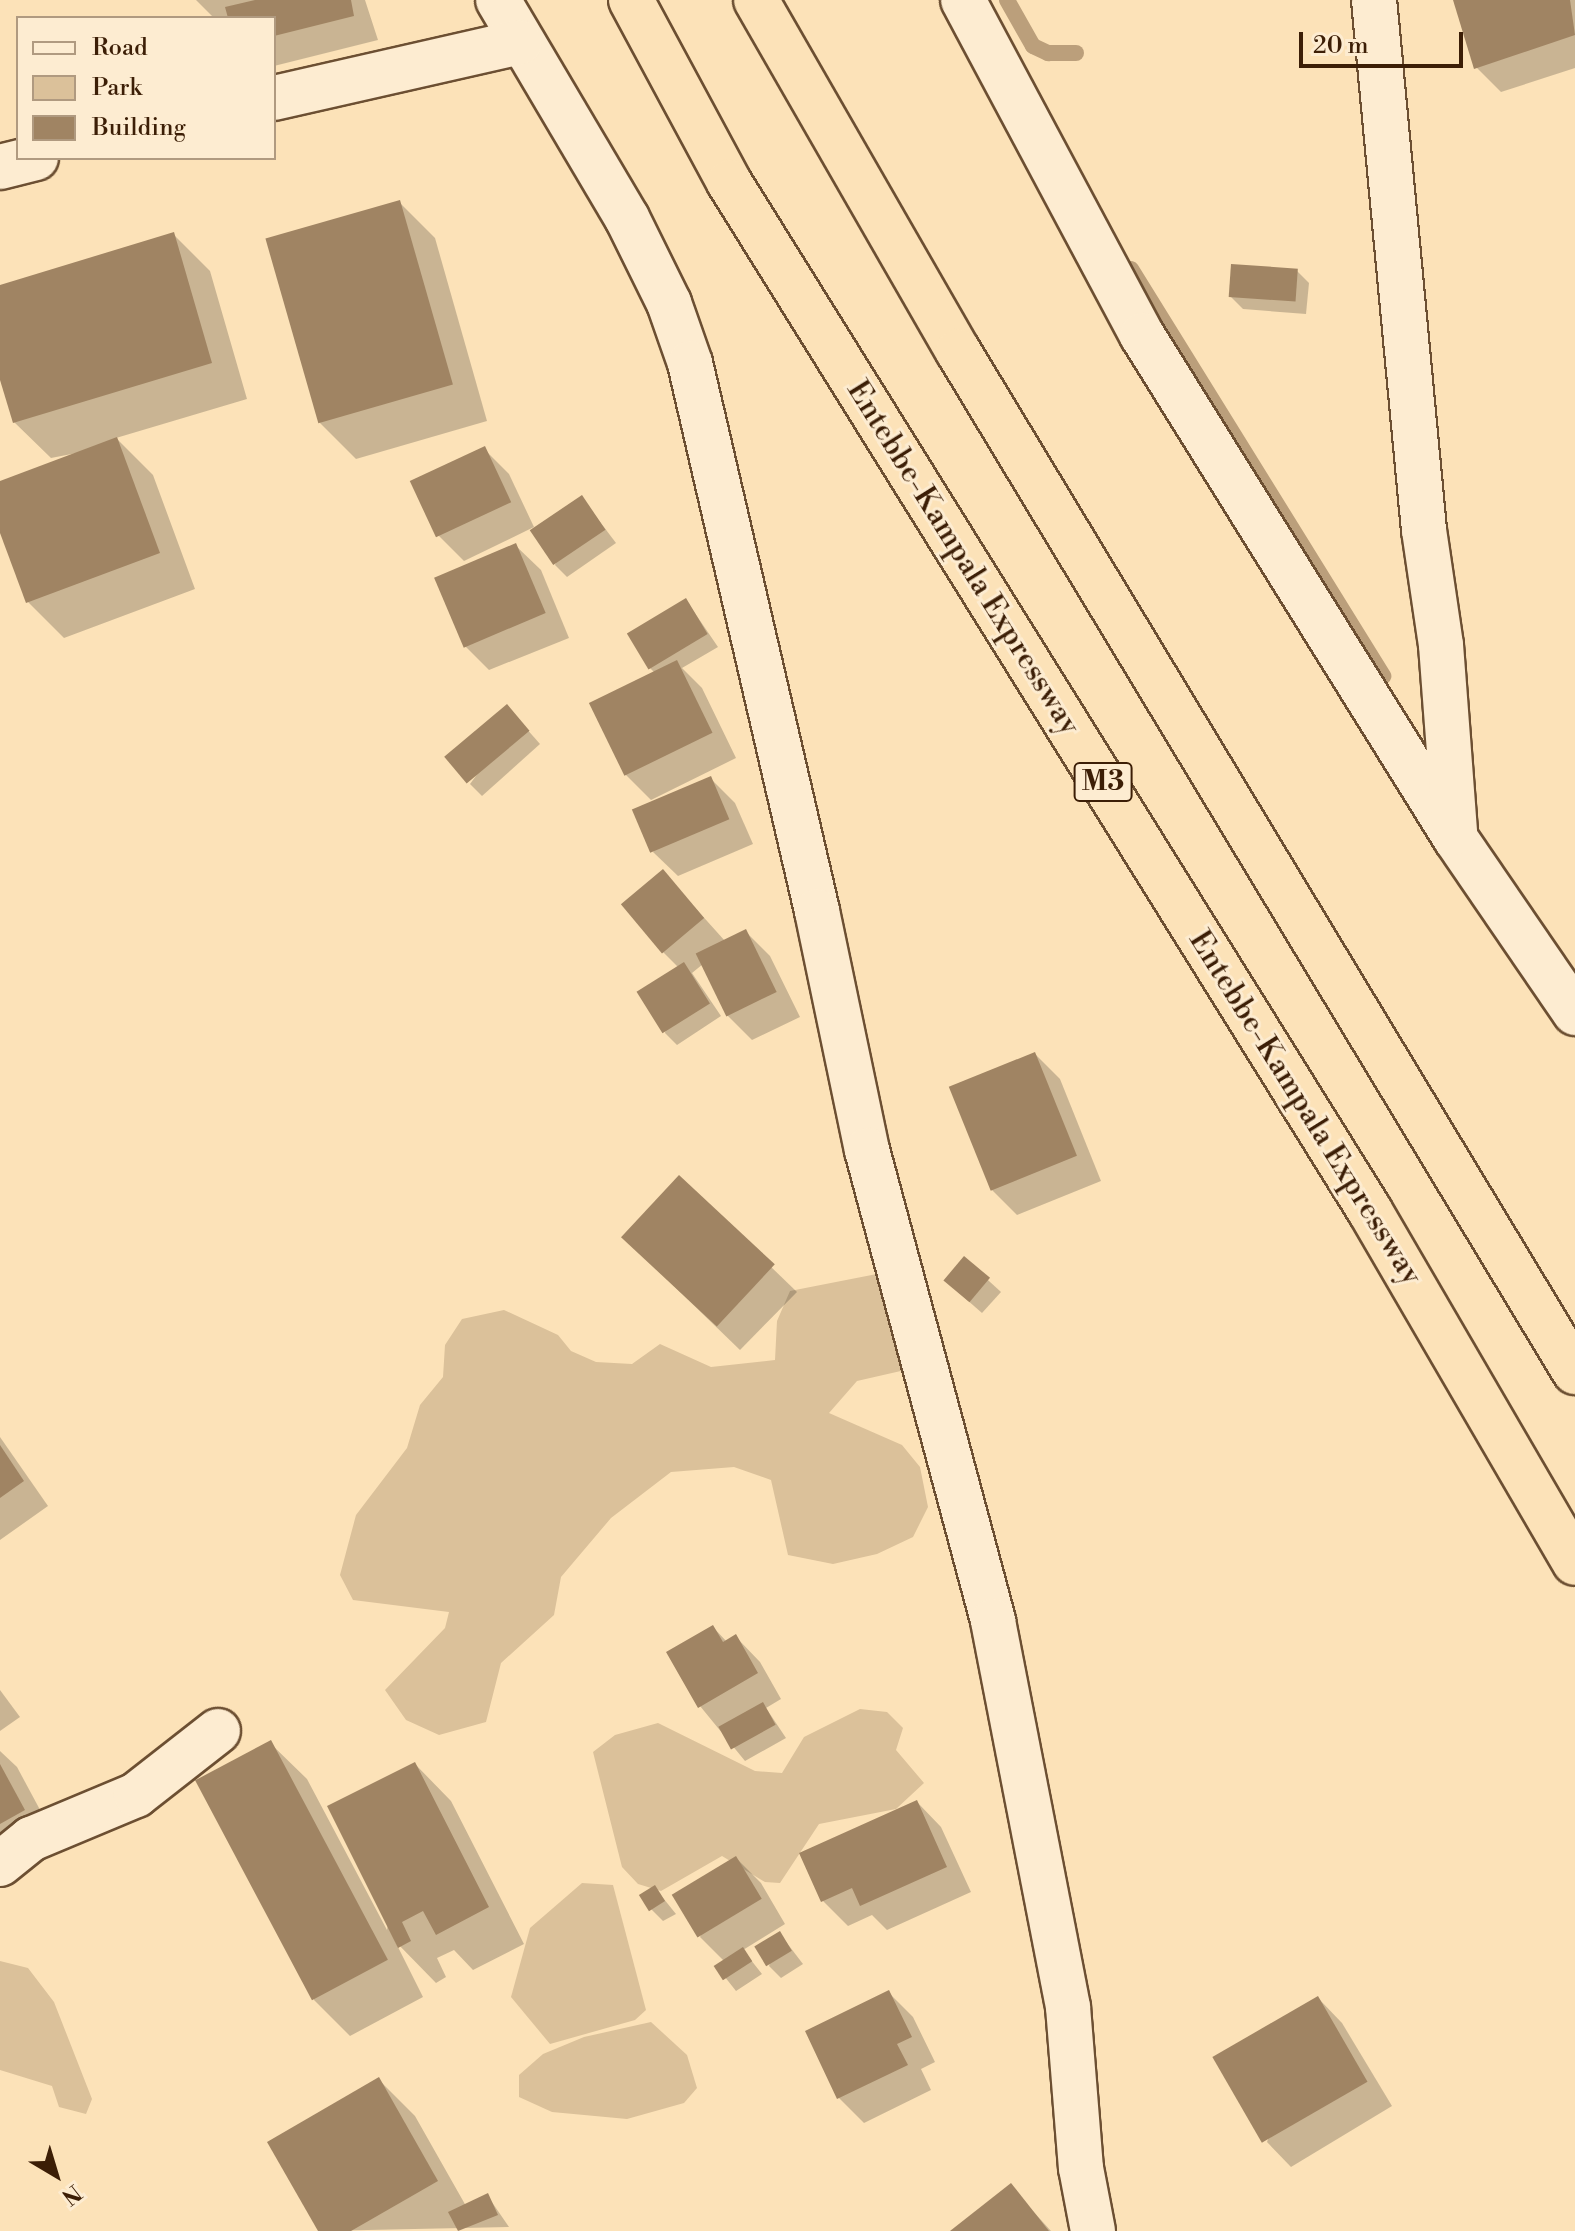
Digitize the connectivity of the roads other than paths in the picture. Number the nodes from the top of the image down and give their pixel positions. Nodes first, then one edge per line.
1 (498, 0) edge
2 (631, 0) edge
3 (756, 0) edge
4 (963, 0) edge
5 (1374, 0) edge
6 (520, 42) junction
7 (276, 98) edge
8 (28, 160) edge
9 (0, 167) edge
10 (1456, 839) junction
11 (1575, 1013) edge
12 (1575, 1372) edge
13 (1575, 1563) edge
14 (218, 1731) dead end
15 (0, 1864) edge
16 (1093, 2231) edge

1 - 6 street
2 - 13 highway, Entebbe-Kampala Expressway / M3
3 - 12 highway
4 - 10 street
5 - 10 street
6 - 7 street
6 - 16 street
8 - 9 street
10 - 11 street
14 - 15 street

